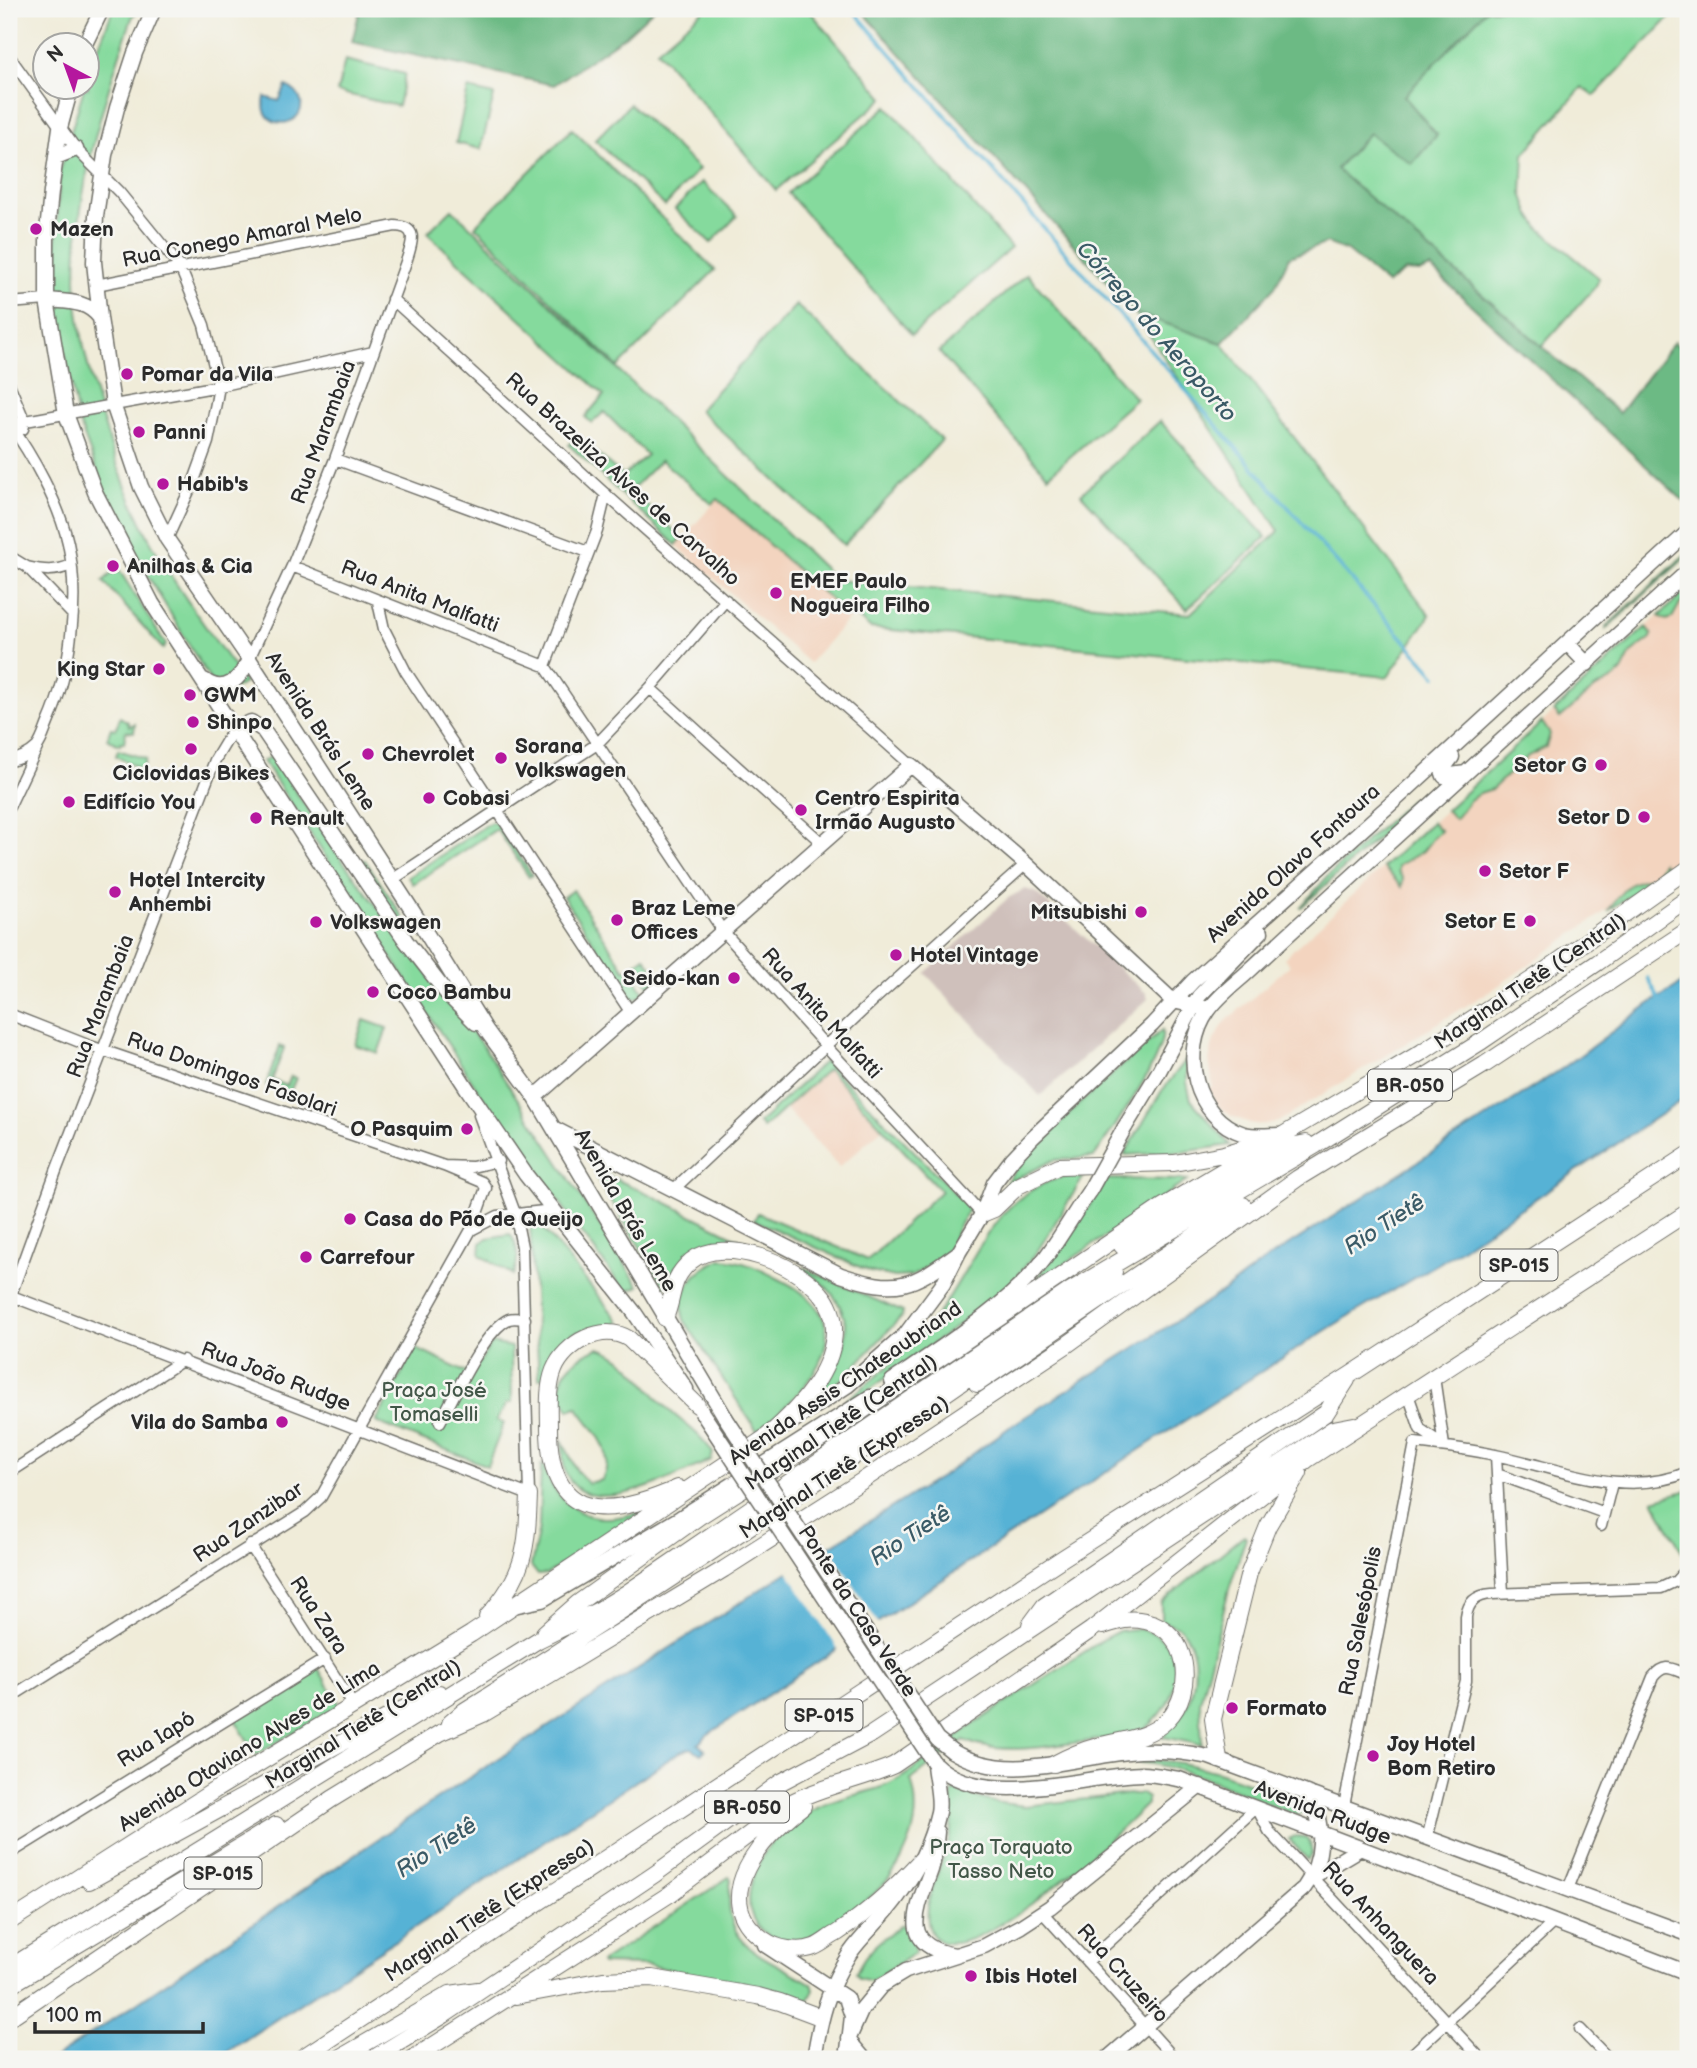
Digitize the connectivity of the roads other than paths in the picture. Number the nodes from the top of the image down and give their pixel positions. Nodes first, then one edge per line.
1 (102, 9) edge
2 (154, 9) edge
3 (91, 32) edge
4 (9, 56) edge
5 (67, 102) edge
6 (60, 128) junction
7 (76, 149) junction
8 (56, 157) junction
9 (101, 174) junction
10 (395, 226) joint
11 (180, 267) junction
12 (96, 285) junction
13 (392, 299) junction
14 (47, 300) junction
15 (9, 303) edge
16 (100, 318) junction
17 (373, 352) junction
18 (9, 384) edge
19 (219, 386) junction
20 (113, 404) junction
21 (66, 415) junction
22 (25, 422) junction
23 (9, 423) edge
24 (22, 438) junction
25 (335, 459) junction
26 (606, 494) junction
27 (1688, 532) edge
28 (167, 539) junction
29 (588, 552) junction
30 (9, 556) edge
31 (71, 565) junction
32 (292, 566) junction
33 (27, 567) junction
34 (1688, 571) edge
35 (726, 600) junction
36 (378, 602) junction
37 (72, 614) junction
38 (1567, 643) junction
39 (250, 659) junction
40 (1546, 663) junction
41 (1587, 664) junction
42 (545, 666) junction
43 (195, 672) junction
44 (650, 688) junction
45 (233, 730) junction
46 (597, 744) junction
47 (38, 746) junction
48 (9, 761) edge
49 (911, 765) junction
50 (1466, 773) junction
51 (1403, 793) junction
52 (9, 807) edge
53 (497, 810) junction
54 (1421, 813) junction
55 (822, 843) junction
56 (1026, 864) junction
57 (1688, 869) edge
58 (392, 880) junction
59 (1294, 890) junction
60 (1688, 898) edge
61 (1688, 930) edge
62 (723, 931) junction
63 (1173, 1001) junction
64 (1193, 1005) junction
65 (1209, 1009) junction
66 (631, 1013) junction
67 (9, 1014) edge
68 (486, 1030) junction
69 (825, 1045) junction
70 (1174, 1046) junction
71 (103, 1051) junction
72 (1194, 1055) junction
73 (1158, 1073) junction
74 (468, 1090) junction
75 (536, 1097) junction
76 (554, 1129) junction
77 (1277, 1137) junction
78 (1315, 1144) junction
79 (1688, 1155) edge
80 (498, 1161) junction
81 (444, 1166) junction
82 (1298, 1178) junction
83 (673, 1190) junction
84 (485, 1195) joint
85 (553, 1210) junction
86 (1688, 1212) edge
87 (515, 1213) junction
88 (982, 1214) junction
89 (471, 1230) junction
90 (959, 1252) junction
91 (1123, 1258) junction
92 (9, 1297) edge
93 (1007, 1314) junction
94 (665, 1318) junction
95 (525, 1319) junction
96 (183, 1360) junction
97 (1350, 1375) junction
98 (1434, 1377) junction
99 (1408, 1394) junction
100 (699, 1408) junction
101 (725, 1417) joint
102 (440, 1422) dead end
103 (1359, 1424) junction
104 (359, 1429) junction
105 (1420, 1429) junction
106 (890, 1432) junction
107 (765, 1438) junction
108 (1415, 1443) junction
109 (1444, 1446) junction
110 (1496, 1455) junction
111 (1308, 1459) junction
112 (715, 1472) junction
113 (1688, 1472) edge
114 (9, 1473) edge
115 (1497, 1474) junction
116 (1612, 1483) junction
117 (530, 1495) junction
118 (1604, 1513) junction
119 (1601, 1526) dead end
120 (250, 1545) junction
121 (1688, 1568) edge
122 (1503, 1593) junction
123 (511, 1607) junction
124 (1091, 1630) junction
125 (471, 1634) junction
126 (1021, 1636) junction
127 (538, 1640) junction
128 (325, 1659) junction
129 (1688, 1675) edge
130 (461, 1689) junction
131 (9, 1698) edge
132 (355, 1706) junction
133 (440, 1733) junction
134 (952, 1751) joint
135 (1219, 1760) junction
136 (934, 1764) junction
137 (1054, 1764) junction
138 (838, 1784) junction
139 (1200, 1786) junction
140 (1310, 1794) junction
141 (332, 1799) junction
142 (1344, 1807) junction
143 (939, 1809) junction
144 (1257, 1810) junction
145 (1321, 1833) junction
146 (1427, 1839) junction
147 (1359, 1849) junction
148 (9, 1854) edge
149 (921, 1860) junction
150 (1312, 1877) junction
151 (1568, 1889) junction
152 (50, 1895) junction
153 (1042, 1912) junction
154 (9, 1922) edge
155 (1554, 1922) junction
156 (751, 1931) junction
157 (1688, 1934) edge
158 (956, 1955) junction
159 (1087, 1962) junction
160 (9, 1968) edge
161 (1688, 1973) edge
162 (9, 1986) edge
163 (832, 1987) junction
164 (482, 1990) junction
165 (504, 1999) junction
166 (820, 2017) junction
167 (9, 2018) edge
168 (1446, 2022) junction
169 (1145, 2026) junction
170 (1580, 2029) dead end
171 (849, 2038) junction
172 (1601, 2057) edge
173 (300, 2059) edge
174 (338, 2059) edge
175 (372, 2059) edge
176 (412, 2059) edge
177 (814, 2059) edge
178 (847, 2059) edge
179 (867, 2059) edge
180 (1107, 2059) edge
181 (1175, 2059) edge
182 (1406, 2059) edge
183 (1480, 2059) edge

1 - 3 main road
2 - 9 main road, Avenida Brás Leme
4 - 6 street
5 - 6 main road
6 - 7 street
6 - 8 main road
7 - 8 main road
7 - 9 street
8 - 14 main road
9 - 11 street
9 - 12 main road, Avenida Brás Leme
10 - 11 street, Rua Conego Amaral Melo
10 - 13 street, Rua Marambaia
11 - 12 street, Rua Conego Amaral Melo
11 - 19 street
12 - 16 main road, Avenida Brás Leme
13 - 17 street, Rua Marambaia
13 - 26 street, Rua Brazeliza Alves de Carvalho
14 - 15 street
14 - 16 main road
14 - 21 main road
16 - 20 main road, Avenida Brás Leme
17 - 19 street
17 - 25 street, Rua Marambaia
18 - 22 street
19 - 20 street
19 - 28 street
20 - 21 street
20 - 28 main road, Avenida Brás Leme
21 - 22 street
21 - 43 main road
22 - 23 street
22 - 24 street
23 - 24 street
24 - 31 street
25 - 29 street
25 - 32 street, Rua Marambaia
26 - 29 street
26 - 35 street, Rua Brazeliza Alves de Carvalho
27 - 38 main road, Avenida Olavo Fontoura
28 - 39 main road, Avenida Brás Leme
29 - 42 street
30 - 33 street
31 - 33 street
31 - 37 street
32 - 36 street, Rua Anita Malfatti
32 - 39 street, Rua Marambaia
33 - 37 street
34 - 41 main road
35 - 44 street
35 - 49 street, Rua Brazeliza Alves de Carvalho
36 - 42 street, Rua Anita Malfatti
36 - 53 street
37 - 47 street
38 - 40 main road, Avenida Olavo Fontoura
38 - 41 main road
39 - 43 main road
39 - 58 main road, Avenida Brás Leme
40 - 50 main road
40 - 51 main road, Avenida Olavo Fontoura
41 - 50 main road
42 - 46 street, Rua Anita Malfatti
43 - 45 main road
44 - 46 street
44 - 55 street
45 - 68 main road
45 - 71 street, Rua Marambaia
45 - 74 main road
46 - 53 street
46 - 62 street, Rua Anita Malfatti
47 - 48 street
47 - 52 street
49 - 55 main road
49 - 56 main road, Rua Brazeliza Alves de Carvalho
50 - 54 main road
51 - 54 main road
51 - 59 main road, Avenida Olavo Fontoura
53 - 58 street
53 - 66 street
54 - 65 main road
55 - 62 main road
56 - 63 main road, Rua Brazeliza Alves de Carvalho
56 - 69 street
57 - 77 highway
58 - 68 main road, Avenida Brás Leme
59 - 63 main road, Avenida Olavo Fontoura
59 - 64 main road, Avenida Assis Chateaubriand
60 - 78 highway, Marginal Tietê (Central) / BR-050
61 - 82 highway, Marginal Tietê (Expressa) / SP-015
62 - 66 main road
62 - 69 street, Rua Anita Malfatti
63 - 64 main road
63 - 70 main road
63 - 88 main road, Avenida Olavo Fontoura
64 - 65 main road
64 - 70 main road, Avenida Assis Chateaubriand
65 - 72 main road
66 - 75 main road
67 - 71 street, Rua Domingos Fasolari
68 - 75 main road, Avenida Brás Leme
69 - 83 street
69 - 88 street, Rua Anita Malfatti
70 - 73 main road, Avenida Assis Chateaubriand
71 - 81 street, Rua Domingos Fasolari
71 - 92 street, Rua Marambaia
72 - 73 main road
72 - 77 main road
73 - 123 main road, Avenida Assis Chateaubriand, bridge
74 - 80 street
74 - 85 main road
75 - 76 main road, Avenida Brás Leme
76 - 83 main road
76 - 94 main road, Avenida Brás Leme
77 - 88 highway
77 - 93 highway
78 - 91 highway, Marginal Tietê (Central) / BR-050
78 - 93 highway
79 - 97 highway, Marginal Tietê (Expressa) / SP-015
80 - 81 street, Rua Domingos Fasolari
80 - 87 street
81 - 84 street, Rua Domingos Fasolari
82 - 106 highway, SP-015
82 - 133 highway, Marginal Tietê (Expressa) / SP-015
83 - 90 main road
84 - 89 street, Rua Zanzibar
85 - 87 street
85 - 100 main road
86 - 98 highway, BR-050
87 - 89 street
87 - 95 street
88 - 90 main road, Avenida Olavo Fontoura
89 - 104 street, Rua Zanzibar
90 - 107 main road, Avenida Olavo Fontoura
91 - 106 highway
91 - 127 highway, Marginal Tietê (Central)
92 - 96 street, Rua João Rudge
93 - 127 highway
94 - 101 main road, Avenida Brás Leme
94 - 107 highway
95 - 102 street
95 - 117 street
96 - 104 street, Rua João Rudge
96 - 114 street
97 - 126 highway
97 - 173 highway, Marginal Tietê (Expressa) / SP-015
98 - 99 highway, BR-050
98 - 109 street
99 - 103 highway, BR-050
99 - 105 street
100 - 112 highway
100 - 136 main road, Ponte da Casa Verde, bridge
101 - 134 main road, Ponte da Casa Verde, bridge
103 - 111 highway
103 - 126 highway, BR-050
104 - 117 street, Rua João Rudge
104 - 120 street, Rua Zanzibar
105 - 108 street, Rua Salesópolis
105 - 109 street
106 - 133 highway, SP-015
107 - 112 highway
108 - 109 street
108 - 142 street, Rua Salesópolis
109 - 110 street
110 - 115 street
110 - 116 street
111 - 124 highway
111 - 135 highway
112 - 123 highway, Avenida Otaviano Alves de Lima
113 - 116 street
115 - 118 street
115 - 122 street
116 - 118 street
117 - 125 highway
118 - 119 street
120 - 128 street, Rua Zara
120 - 131 street, Rua Zanzibar
121 - 122 street
122 - 146 street
123 - 125 highway, Avenida Otaviano Alves de Lima
124 - 137 highway
124 - 138 highway
125 - 132 highway, Avenida Otaviano Alves de Lima
126 - 164 highway, BR-050
127 - 130 highway, Marginal Tietê (Central)
128 - 132 street, Rua Zara
128 - 148 street, Rua Iapó
129 - 151 street
130 - 152 highway
130 - 160 highway, Marginal Tietê (Central)
132 - 152 highway, Avenida Otaviano Alves de Lima
133 - 141 highway, Marginal Tietê (Expressa) / SP-015
134 - 137 main road, Avenida Rudge
135 - 137 main road, Avenida Rudge
135 - 140 main road, Avenida Rudge
136 - 139 main road, Avenida Rudge
136 - 143 main road
138 - 156 highway
138 - 165 highway
139 - 144 main road, Avenida Rudge
139 - 153 main road
140 - 142 main road, Avenida Rudge
140 - 145 main road
141 - 162 highway
141 - 167 highway, Marginal Tietê (Expressa) / SP-015
142 - 146 main road, Avenida Rudge
143 - 149 main road
143 - 158 main road
144 - 145 main road, Avenida Rudge
144 - 150 street, Rua Anhanguera
144 - 159 street
145 - 147 main road, Avenida Rudge
145 - 150 main road
146 - 151 main road, Avenida Rudge
147 - 150 main road
147 - 155 main road, Avenida Rudge
149 - 156 highway
149 - 163 main road
150 - 168 street, Rua Anhanguera
150 - 169 main road
151 - 157 main road, Avenida Rudge
152 - 154 highway, Avenida Otaviano Alves de Lima
153 - 158 main road
153 - 159 street, Rua Cruzeiro
155 - 161 main road, Avenida Rudge
155 - 168 street
156 - 163 main road
158 - 171 main road
159 - 169 street, Rua Cruzeiro
163 - 166 main road
163 - 171 main road
164 - 174 highway
164 - 175 highway
165 - 166 highway
165 - 176 highway
166 - 177 main road
168 - 182 street
168 - 183 street, Rua Anhanguera
169 - 180 main road
169 - 181 street, Rua Cruzeiro
170 - 172 street
171 - 178 main road
171 - 179 street

